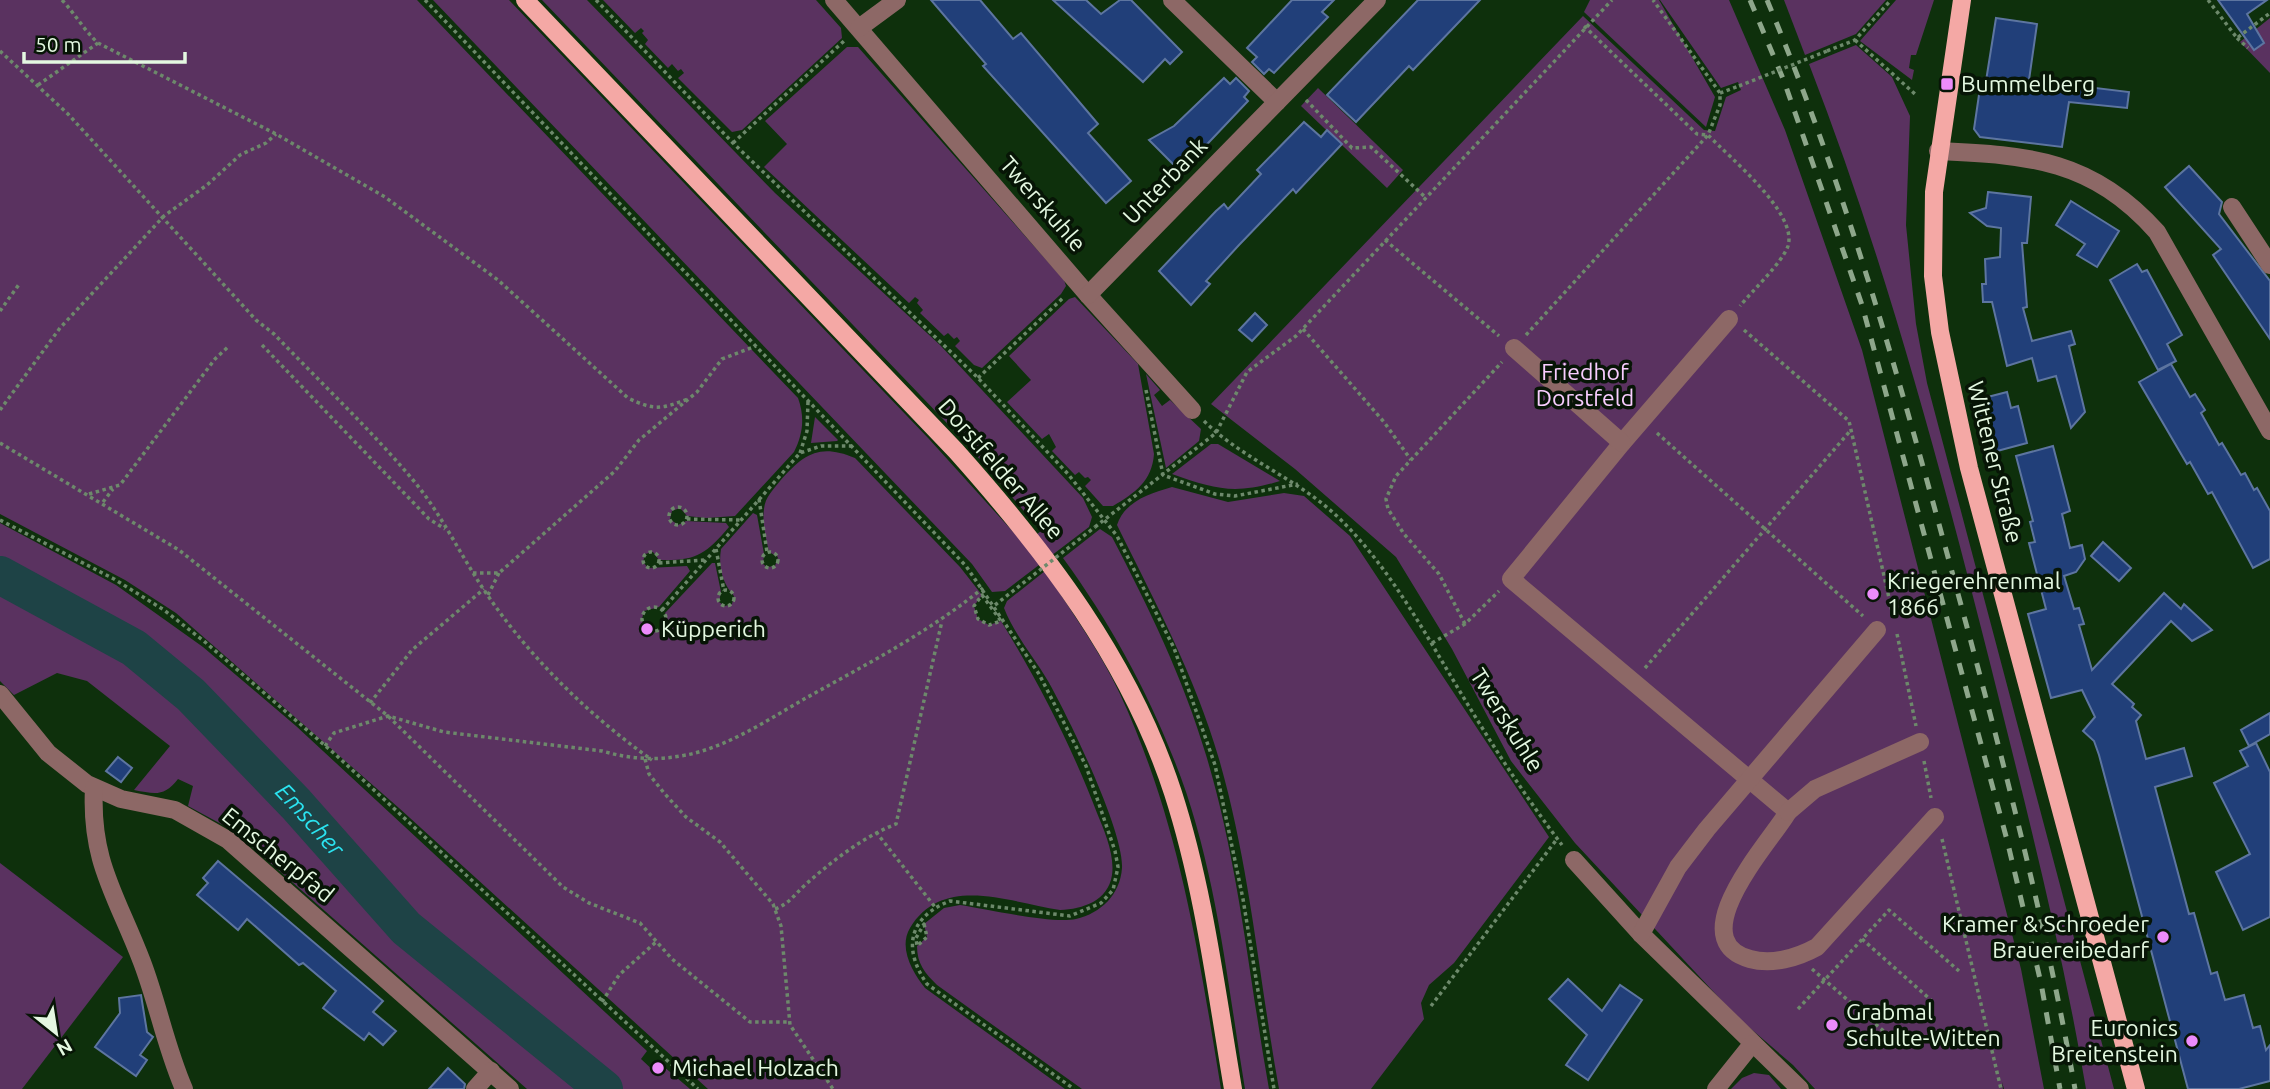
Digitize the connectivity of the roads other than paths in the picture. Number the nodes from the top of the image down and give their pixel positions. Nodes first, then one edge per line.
1 (525, 0) edge
2 (834, 0) edge
3 (897, 0) edge
4 (1172, 0) edge
5 (1377, 0) edge
6 (1962, 0) edge
7 (859, 28) junction
8 (1277, 102) junction
9 (1938, 151) junction
10 (2232, 207) dead end
11 (2270, 265) edge
12 (1084, 289) junction
13 (1729, 319) road end
14 (1514, 348) road end
15 (2263, 400) edge
16 (1192, 410) dead end
17 (2270, 431) edge
18 (1622, 443) junction
19 (1877, 630) road end
20 (0, 694) edge
21 (1920, 742) road end
22 (1749, 780) junction
23 (94, 788) junction
24 (1788, 811) junction
25 (1935, 817) road end
26 (1574, 860) road end
27 (1641, 934) junction
28 (1752, 1044) junction
29 (491, 1071) junction
30 (184, 1089) edge
31 (475, 1089) edge
32 (510, 1089) edge
33 (1233, 1089) edge
34 (1717, 1089) edge
35 (1800, 1089) edge
36 (2136, 1089) edge

1 - 33 main road, Dorstfelder Allee
2 - 7 street, Twerskuhle
3 - 7 street
4 - 8 street
5 - 8 street, Unterbank
6 - 9 main road, Wittener Straße
7 - 12 street, Twerskuhle
8 - 12 street, Unterbank
9 - 15 street
9 - 36 main road, Wittener Straße
10 - 11 street
12 - 16 street, Twerskuhle
13 - 18 street
14 - 18 street
15 - 17 street
18 - 22 street
19 - 22 street
20 - 23 street, Emscherpfad
21 - 24 street
22 - 24 street
22 - 27 street
23 - 29 street, Emscherpfad
23 - 30 street
24 - 25 street
26 - 27 street
27 - 28 street
28 - 34 street
28 - 35 street
29 - 31 street
29 - 32 street, Emscherpfad

